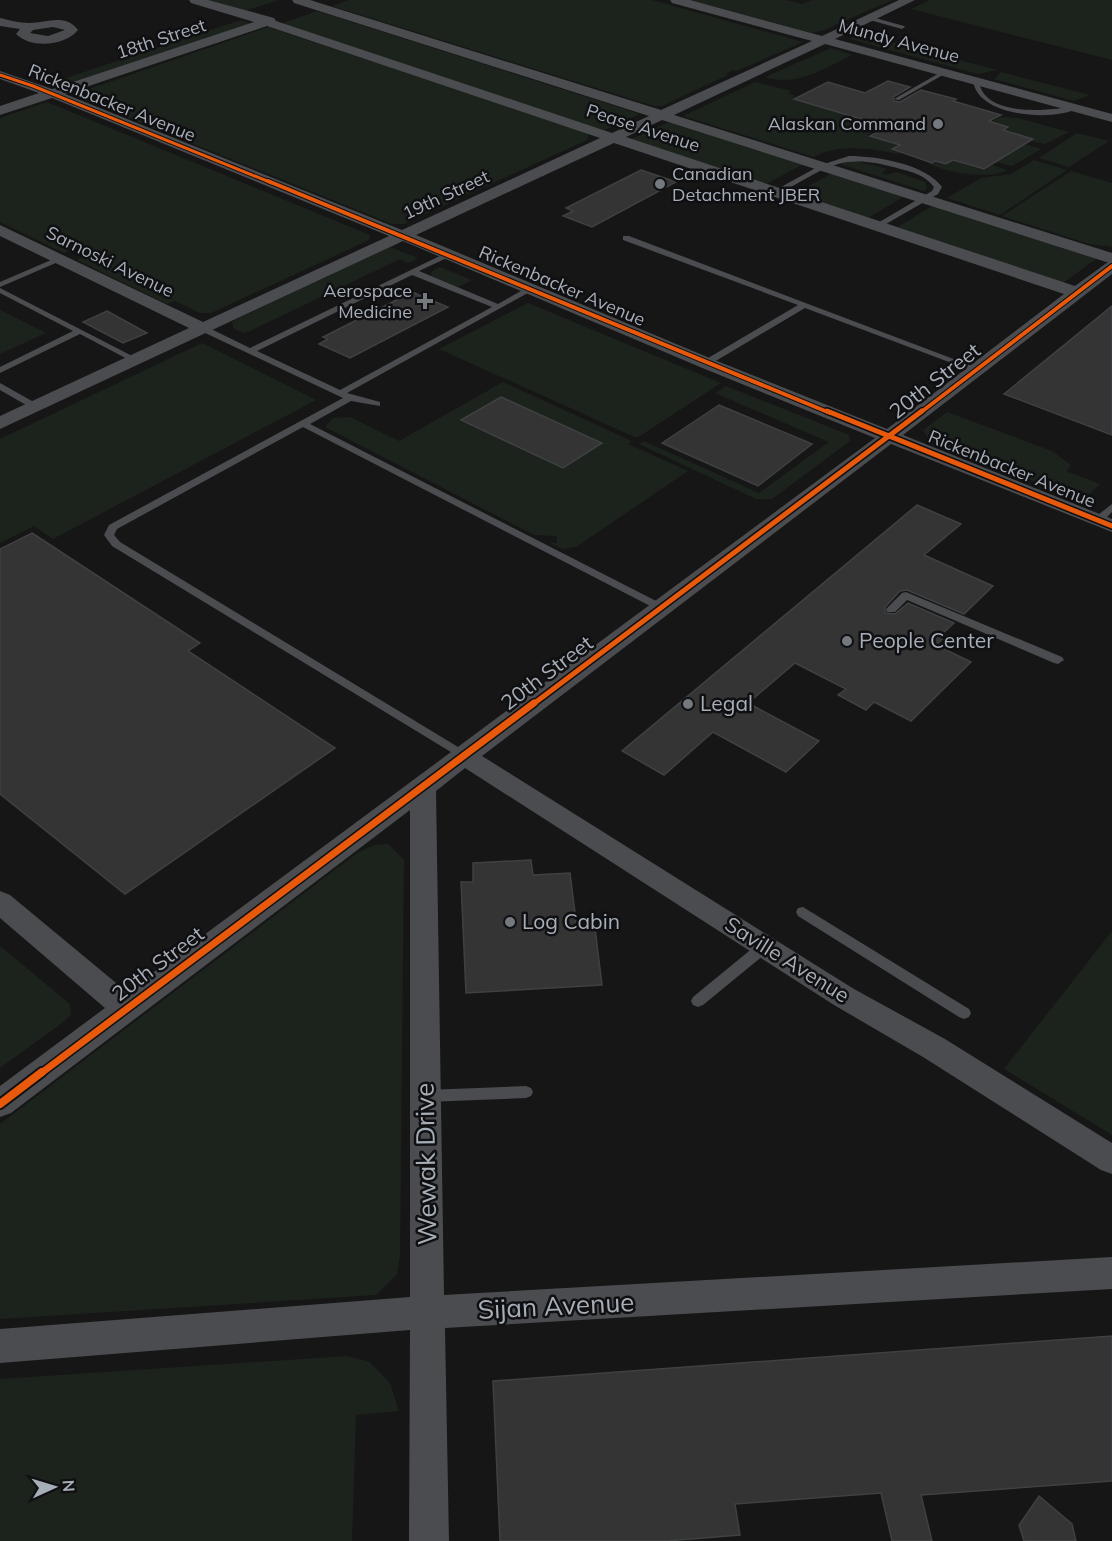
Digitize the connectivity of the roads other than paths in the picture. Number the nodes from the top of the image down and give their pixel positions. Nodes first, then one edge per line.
1 (195, 0) edge
2 (334, 0) edge
3 (676, 0) edge
4 (909, 0) edge
5 (289, 6) edge
6 (316, 6) junction
7 (246, 16) junction
8 (868, 18) junction
9 (0, 21) edge
10 (267, 22) junction
11 (29, 27) dead end
12 (902, 27) dead end
13 (823, 39) junction
14 (945, 72) junction
15 (0, 75) edge
16 (33, 86) junction
17 (52, 94) junction
18 (0, 97) edge
19 (897, 99) dead end
20 (0, 111) edge
21 (662, 116) junction
22 (1112, 118) edge
23 (611, 138) junction
24 (822, 167) junction
25 (776, 192) junction
26 (922, 199) junction
27 (879, 226) junction
28 (0, 230) edge
29 (404, 236) junction
30 (626, 238) dead end
31 (447, 254) junction
32 (1112, 258) edge
33 (61, 260) junction
34 (1112, 266) edge
35 (413, 272) junction
36 (0, 285) edge
37 (531, 289) junction
38 (0, 290) edge
39 (1078, 293) junction
40 (804, 305) junction
41 (498, 307) junction
42 (204, 329) junction
43 (81, 332) junction
44 (250, 351) junction
45 (136, 360) junction
46 (706, 363) junction
47 (976, 369) junction
48 (0, 370) edge
49 (0, 386) edge
50 (344, 396) junction
51 (377, 404) dead end
52 (36, 406) junction
53 (0, 423) edge
54 (303, 424) junction
55 (890, 436) junction
56 (1112, 507) edge
57 (1105, 523) edge
58 (660, 607) junction
59 (891, 610) dead end
60 (1058, 660) dead end
61 (464, 756) junction
62 (423, 786) junction
63 (0, 902) edge
64 (803, 912) dead end
65 (765, 946) junction
66 (698, 1001) dead end
67 (125, 1008) junction
68 (964, 1013) dead end
69 (526, 1092) dead end
70 (426, 1096) junction
71 (0, 1104) edge
72 (1112, 1160) edge
73 (1112, 1273) edge
74 (428, 1313) junction
75 (0, 1346) edge
76 (429, 1541) edge

1 - 7 street, Pease Avenue
2 - 6 street
3 - 13 street, Mundy Avenue
4 - 8 street, 19th Street
5 - 6 street, Pease Avenue
5 - 7 street, 18th Street
5 - 10 street, 18th Street
6 - 21 street, Pease Avenue
7 - 10 street, Pease Avenue
7 - 16 street, 18th Street
8 - 12 lane
8 - 13 street, 19th Street
9 - 11 street
10 - 17 street, 18th Street
10 - 23 street, Pease Avenue
13 - 14 street, Mundy Avenue
13 - 21 street, 19th Street
14 - 19 lane
14 - 22 street, Mundy Avenue
15 - 16 street, Rickenbacker Avenue
16 - 17 street, Rickenbacker Avenue
16 - 18 street, 18th Street
17 - 20 street, 18th Street
17 - 29 street, Rickenbacker Avenue
21 - 23 street, 19th Street
21 - 24 street, Pease Avenue
23 - 25 street, Pease Avenue
23 - 29 street, 19th Street
24 - 25 lane
24 - 26 street, Pease Avenue
24 - 26 lane
25 - 27 street, Pease Avenue
26 - 27 lane
26 - 32 street, Pease Avenue
27 - 39 street, Pease Avenue
28 - 33 street, Sarnoski Avenue
29 - 31 street, Rickenbacker Avenue
29 - 42 street, 19th Street
30 - 40 lane
31 - 35 lane
31 - 37 street, Rickenbacker Avenue
33 - 36 lane
33 - 42 street, Sarnoski Avenue
34 - 39 street, 20th Street
35 - 41 lane
35 - 44 lane
37 - 41 lane
37 - 46 street, Rickenbacker Avenue
38 - 43 lane
39 - 47 street, 20th Street
40 - 46 lane
40 - 47 lane
41 - 50 lane
42 - 44 lane
42 - 45 street, 19th Street
43 - 45 lane
43 - 48 lane
44 - 50 lane
45 - 52 street, 19th Street
46 - 55 street, Rickenbacker Avenue
47 - 55 street, 20th Street
49 - 52 lane
50 - 51 lane
50 - 54 lane
52 - 53 street, 19th Street
54 - 58 lane
54 - 61 lane
55 - 57 street, Rickenbacker Avenue
55 - 58 street, 20th Street
56 - 57 lane
58 - 61 street, 20th Street
59 - 60 lane
61 - 62 street, 20th Street
61 - 65 street, Saville Avenue
62 - 67 street, 20th Street
62 - 70 street, Wewak Drive
63 - 67 street
64 - 68 lane
65 - 66 lane
65 - 72 street, Saville Avenue
67 - 71 street, 20th Street
69 - 70 lane
70 - 74 street, Wewak Drive
73 - 74 street, Sijan Avenue
74 - 75 street, Sijan Avenue
74 - 76 street, Wewak Drive

